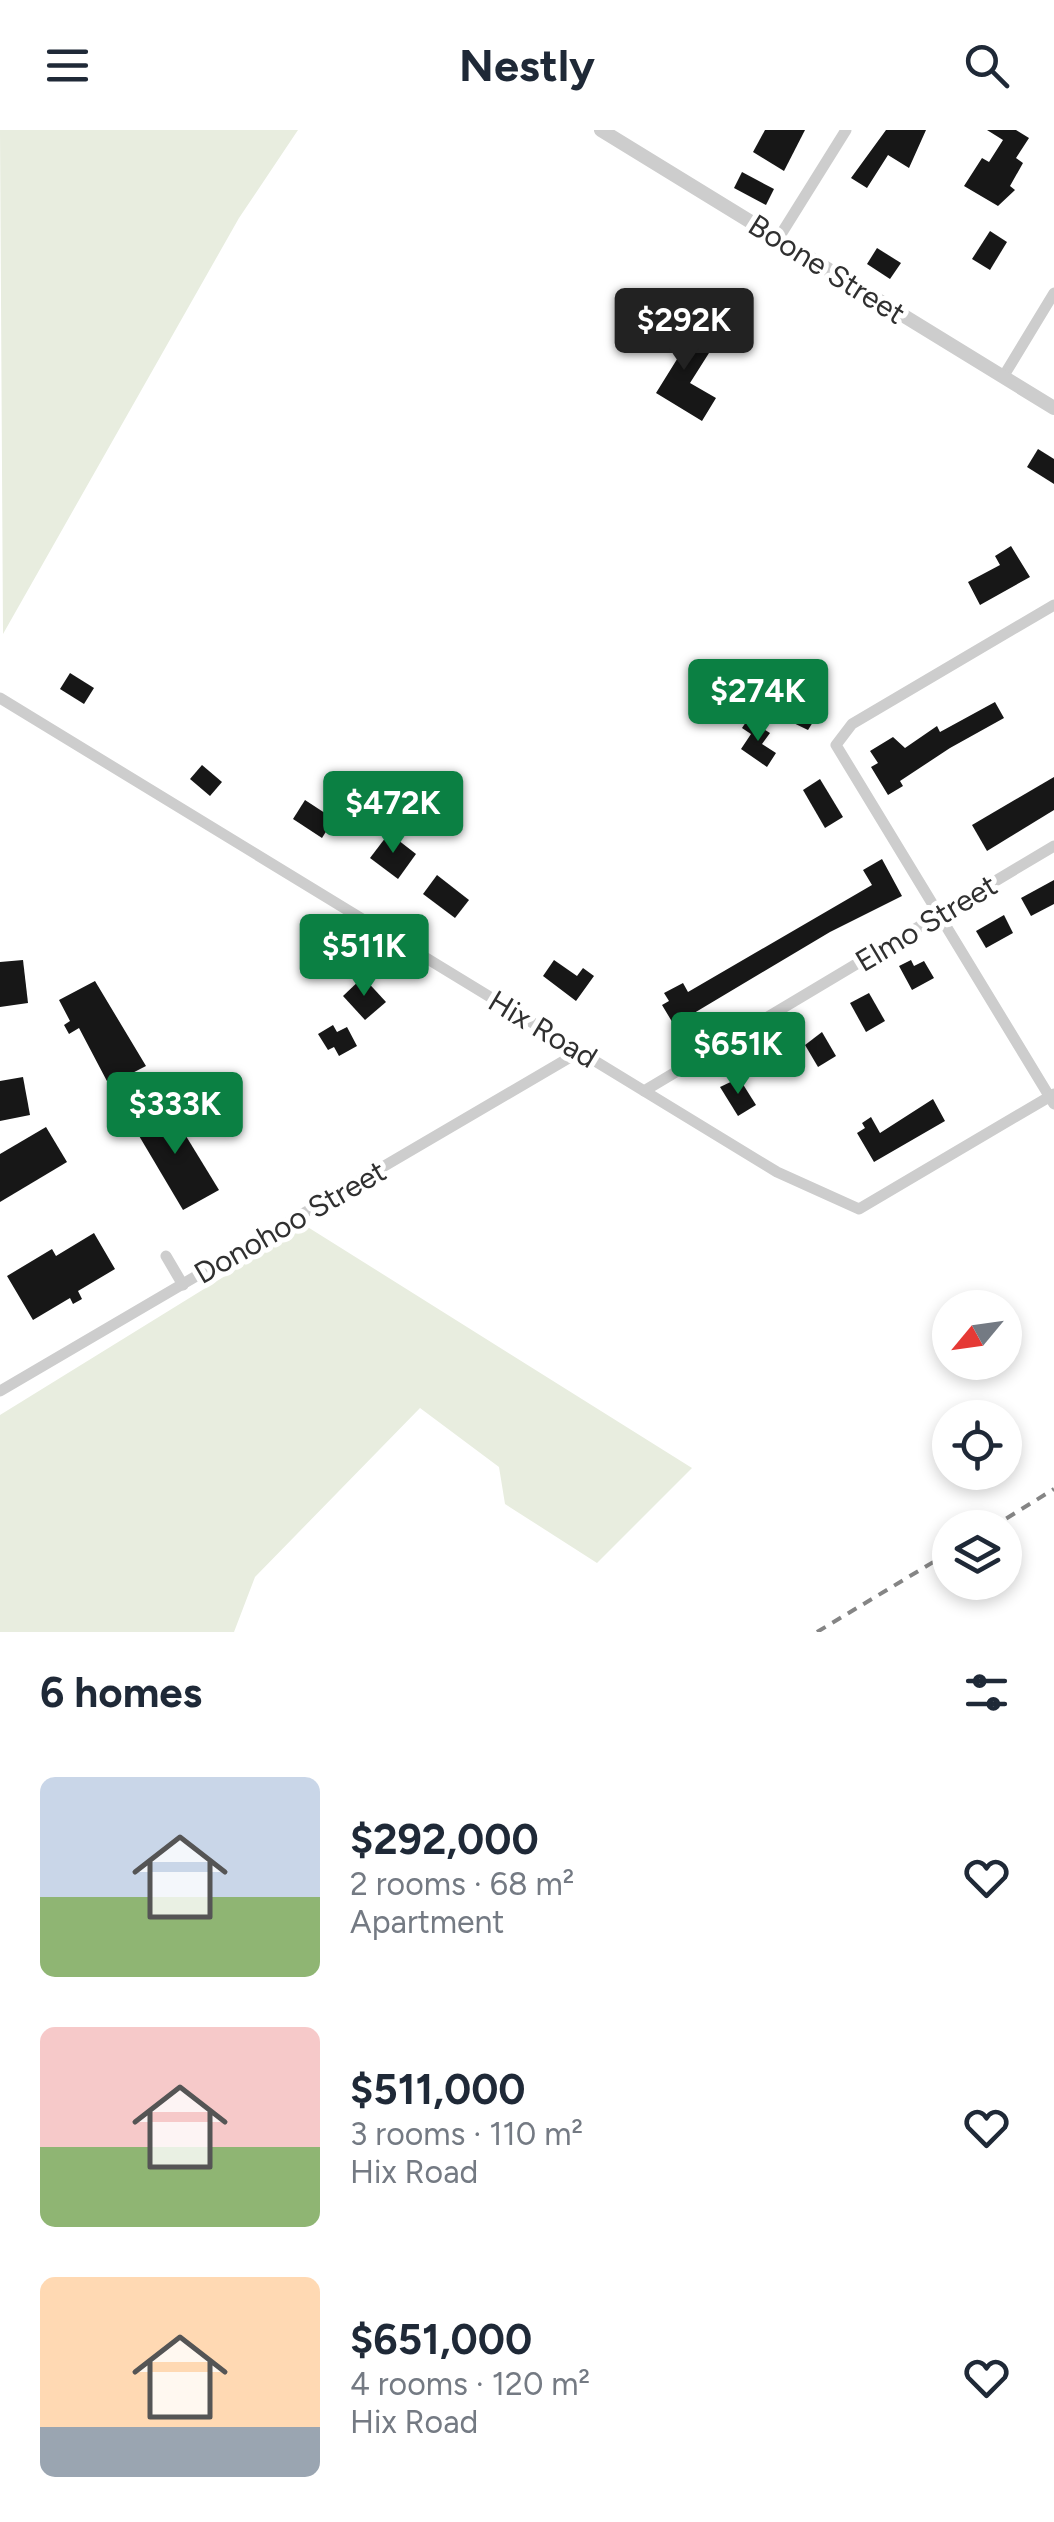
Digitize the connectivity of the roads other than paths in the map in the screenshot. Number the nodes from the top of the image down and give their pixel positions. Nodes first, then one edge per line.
1 (601, 130) edge
2 (846, 130) edge
3 (778, 240) junction
4 (1054, 293) edge
5 (1003, 377) junction
6 (1054, 408) edge
7 (1054, 605) edge
8 (0, 698) edge
9 (1054, 846) edge
10 (940, 914) junction
11 (579, 1052) junction
12 (644, 1091) junction
13 (1053, 1098) edge
14 (166, 1256) dead end
15 (183, 1284) junction
16 (0, 1392) edge

1 - 3 street, Boone Street
2 - 3 street
3 - 5 street, Boone Street
4 - 5 street
5 - 6 street, Boone Street
7 - 10 street
8 - 11 street, Hix Road
9 - 10 street, Elmo Street
10 - 12 street, Elmo Street
10 - 13 street
11 - 12 street, Hix Road
11 - 15 street, Donohoo Street
12 - 13 street, Hix Road
14 - 15 street
15 - 16 street, Donohoo Street

